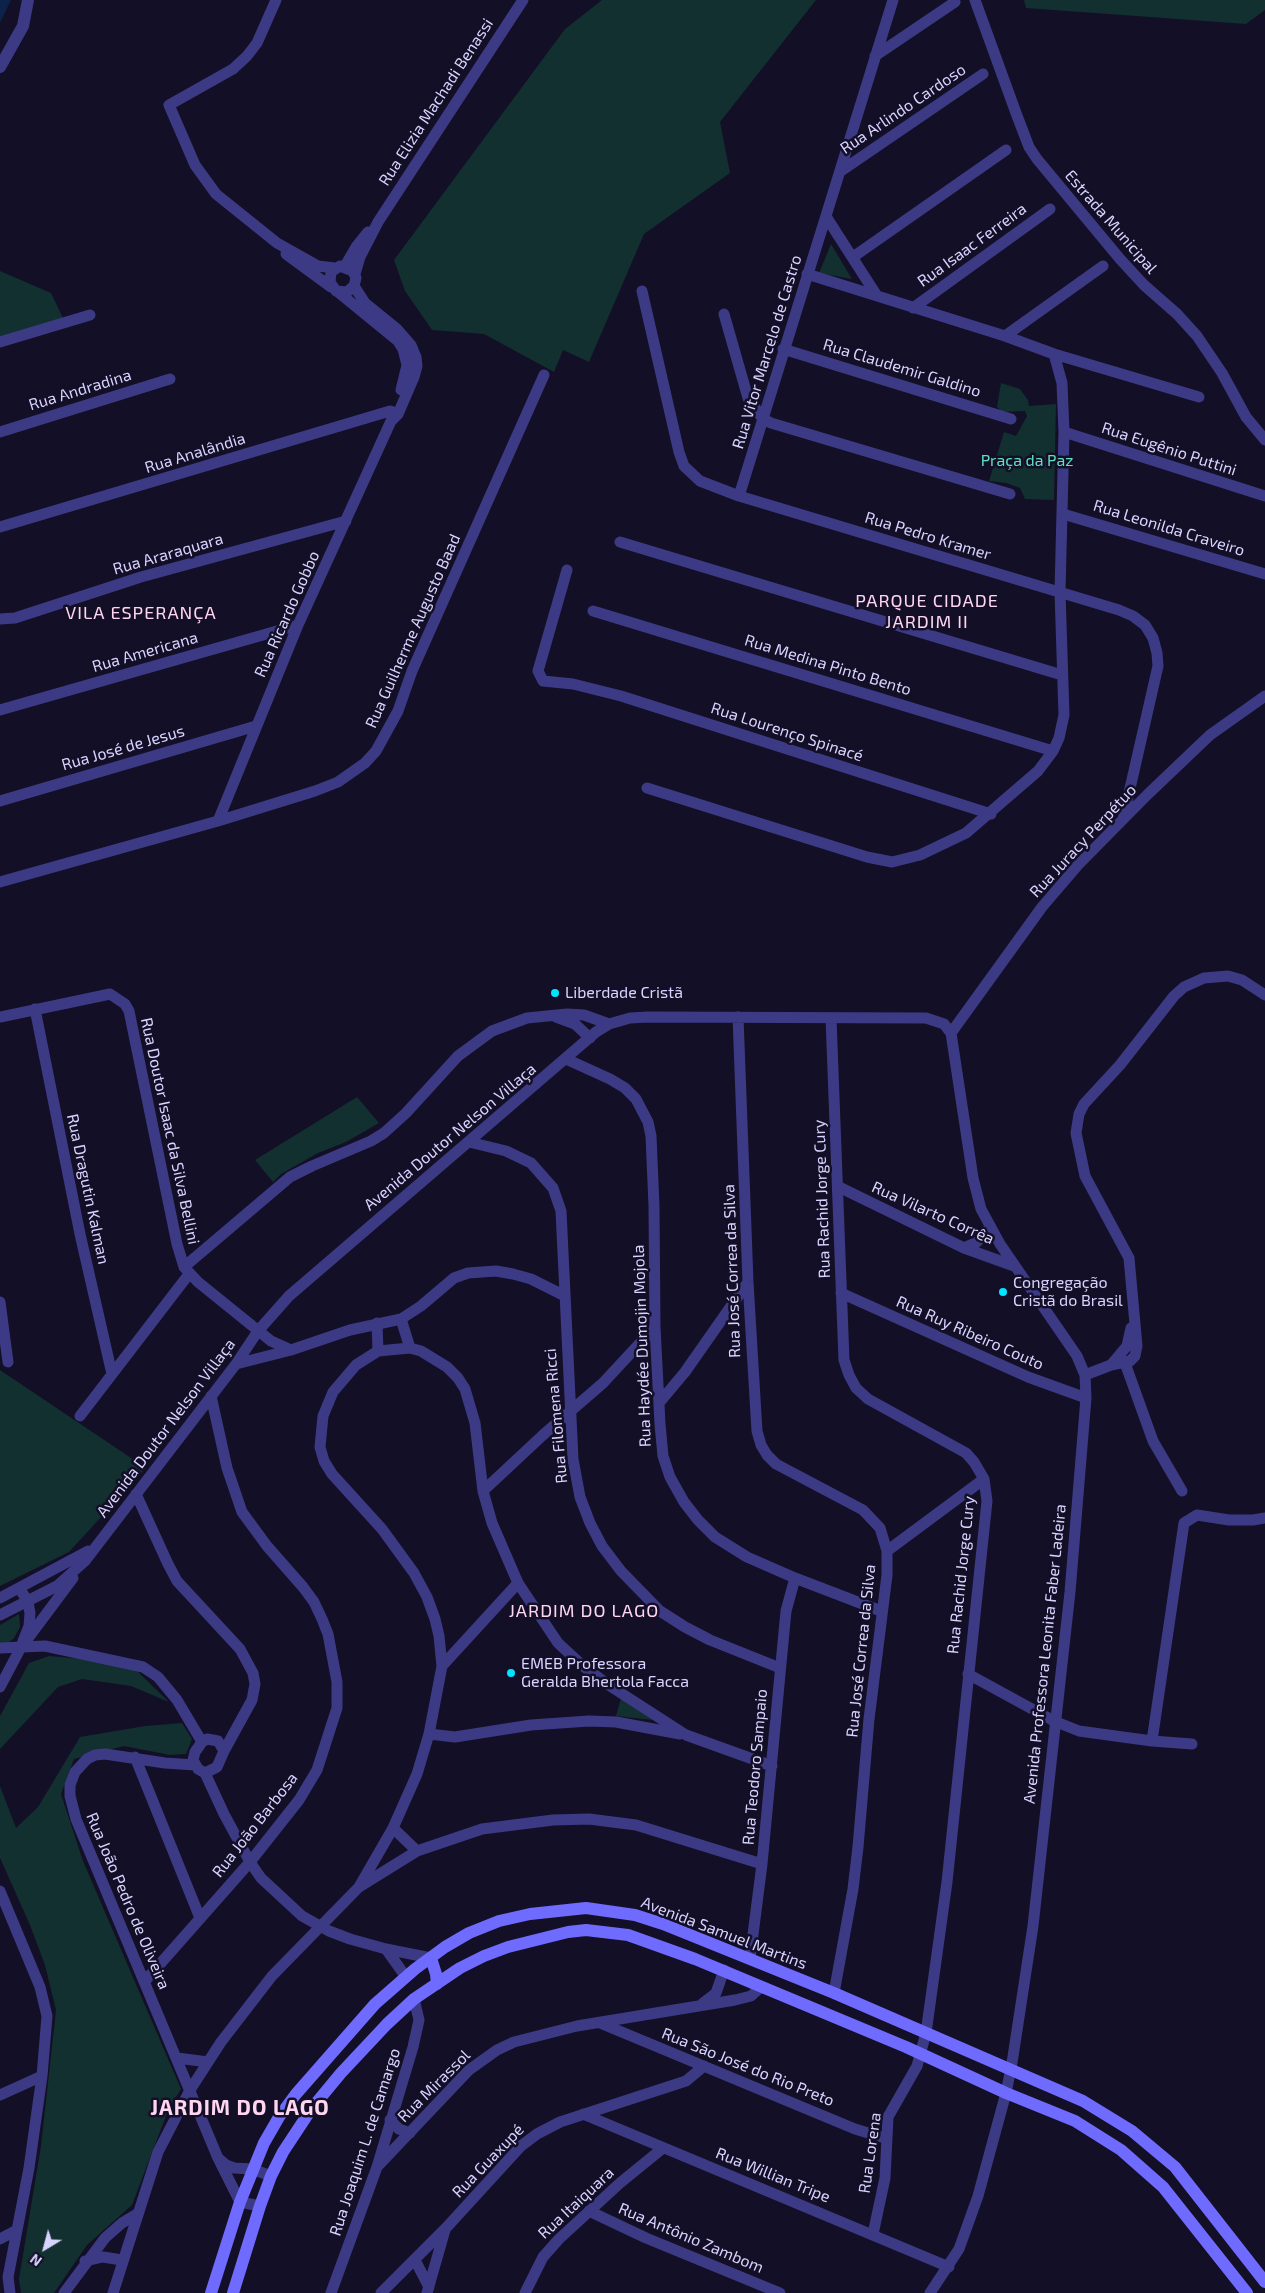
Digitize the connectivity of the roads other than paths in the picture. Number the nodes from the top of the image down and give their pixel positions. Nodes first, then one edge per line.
1 (28, 0) edge
2 (276, 0) edge
3 (523, 0) edge
4 (892, 0) edge
5 (976, 0) edge
6 (955, 2) dead end
7 (875, 56) junction
8 (0, 67) edge
9 (982, 74) dead end
10 (1006, 150) dead end
11 (841, 171) junction
12 (1050, 209) dead end
13 (827, 218) junction
14 (378, 222) junction
15 (277, 243) junction
16 (853, 257) junction
17 (1103, 266) dead end
18 (340, 267) junction
19 (355, 274) junction
20 (807, 274) junction
21 (354, 286) junction
22 (335, 289) junction
23 (642, 291) dead end
24 (877, 296) junction
25 (913, 308) junction
26 (724, 314) dead end
27 (90, 315) dead end
28 (1005, 336) junction
29 (0, 342) edge
30 (407, 347) junction
31 (784, 349) junction
32 (1054, 354) junction
33 (544, 374) dead end
34 (170, 379) dead end
35 (1200, 397) dead end
36 (393, 415) junction
37 (763, 419) junction
38 (1011, 419) dead end
39 (0, 432) edge
40 (1064, 432) junction
41 (1265, 440) edge
42 (1010, 494) dead end
43 (739, 496) junction
44 (1265, 496) edge
45 (1063, 514) junction
46 (346, 521) junction
47 (0, 527) edge
48 (620, 542) dead end
49 (568, 570) dead end
50 (1265, 574) edge
51 (1060, 592) junction
52 (593, 611) dead end
53 (0, 619) edge
54 (298, 625) junction
55 (1062, 675) junction
56 (1265, 696) edge
57 (0, 710) edge
58 (256, 726) junction
59 (1053, 751) junction
60 (647, 788) dead end
61 (0, 801) edge
62 (991, 814) junction
63 (1122, 819) junction
64 (218, 821) junction
65 (0, 882) edge
66 (1265, 995) edge
67 (35, 1009) junction
68 (550, 1015) junction
69 (0, 1016) edge
70 (738, 1017) junction
71 (831, 1018) junction
72 (609, 1024) junction
73 (951, 1033) junction
74 (590, 1038) junction
75 (566, 1059) junction
76 (469, 1142) junction
77 (838, 1187) junction
78 (990, 1227) junction
79 (964, 1248) junction
80 (1014, 1266) junction
81 (187, 1271) junction
82 (748, 1282) junction
83 (841, 1293) junction
84 (565, 1296) junction
85 (0, 1302) edge
86 (1133, 1308) junction
87 (401, 1318) junction
88 (377, 1323) junction
89 (655, 1327) junction
90 (258, 1331) junction
91 (410, 1348) junction
92 (291, 1350) junction
93 (378, 1351) junction
94 (8, 1362) dead end
95 (1126, 1363) junction
96 (236, 1364) junction
97 (1111, 1365) junction
98 (112, 1374) junction
99 (1085, 1374) junction
100 (211, 1396) junction
101 (1086, 1398) junction
102 (659, 1403) junction
103 (570, 1412) junction
104 (80, 1416) dead end
105 (984, 1479) junction
106 (483, 1491) junction
107 (1182, 1492) dead end
108 (136, 1494) junction
109 (1265, 1518) edge
110 (94, 1547) junction
111 (887, 1551) junction
112 (85, 1561) junction
113 (795, 1578) junction
114 (36, 1581) junction
115 (518, 1583) junction
116 (57, 1586) junction
117 (20, 1589) junction
118 (0, 1598) edge
119 (28, 1602) junction
120 (881, 1611) junction
121 (0, 1615) edge
122 (45, 1617) junction
123 (34, 1633) junction
124 (45, 1646) junction
125 (0, 1648) edge
126 (20, 1649) junction
127 (0, 1653) edge
128 (442, 1666) junction
129 (780, 1668) junction
130 (968, 1674) junction
131 (2, 1683) edge
132 (1054, 1721) junction
133 (429, 1734) junction
134 (686, 1735) junction
135 (1152, 1741) junction
136 (202, 1742) junction
137 (1192, 1744) dead end
138 (224, 1751) junction
139 (135, 1757) junction
140 (195, 1765) junction
141 (772, 1766) junction
142 (205, 1773) junction
143 (393, 1828) junction
144 (416, 1852) junction
145 (250, 1862) junction
146 (762, 1864) junction
147 (359, 1886) junction
148 (0, 1892) edge
149 (9, 1913) junction
150 (200, 1918) junction
151 (0, 1924) edge
152 (320, 1927) junction
153 (386, 1949) junction
154 (732, 1951) junction
155 (431, 1958) junction
156 (750, 1958) junction
157 (764, 1965) junction
158 (724, 1970) junction
159 (406, 1977) junction
160 (145, 1981) junction
161 (437, 1984) junction
162 (761, 1986) junction
163 (834, 1993) junction
164 (414, 1999) junction
165 (702, 2004) junction
166 (600, 2023) junction
167 (926, 2033) junction
168 (920, 2054) junction
169 (176, 2058) junction
170 (208, 2062) junction
171 (704, 2066) junction
172 (1010, 2069) junction
173 (42, 2076) junction
174 (190, 2090) junction
175 (1006, 2093) junction
176 (0, 2095) edge
177 (583, 2114) junction
178 (390, 2120) junction
179 (410, 2133) junction
180 (885, 2138) junction
181 (663, 2148) junction
182 (218, 2158) junction
183 (377, 2166) junction
184 (252, 2169) junction
185 (271, 2176) junction
186 (240, 2202) junction
187 (260, 2206) junction
188 (589, 2211) junction
189 (137, 2214) junction
190 (446, 2228) junction
191 (15, 2231) junction
192 (873, 2234) junction
193 (0, 2239) edge
194 (122, 2260) junction
195 (414, 2260) junction
196 (86, 2261) junction
197 (949, 2267) junction
198 (1264, 2281) edge
199 (1238, 2282) junction
200 (428, 2290) edge
201 (10, 2293) edge
202 (64, 2293) edge
203 (113, 2293) edge
204 (211, 2293) edge
205 (232, 2293) edge
206 (331, 2293) edge
207 (381, 2293) edge
208 (525, 2293) edge
209 (780, 2293) edge
210 (930, 2293) edge
211 (1247, 2293) edge

1 - 8 street
2 - 15 street
3 - 14 street, Rua Elizia Machadi Benassi
4 - 7 street, Rua Vitor Marcelo de Castro
5 - 41 street, Estrada Municipal
6 - 7 street
7 - 11 street, Rua Vitor Marcelo de Castro
9 - 11 street, Rua Arlindo Cardoso
10 - 16 street
11 - 13 street, Rua Vitor Marcelo de Castro
12 - 25 street, Rua Isaac Ferreira
13 - 16 street
13 - 20 street, Rua Vitor Marcelo de Castro
14 - 18 street, Rua Elizia Machadi Benassi
14 - 19 street, Rua Elizia Machadi Benassi
15 - 18 street
15 - 22 street
16 - 24 street
17 - 28 street
18 - 19 street
18 - 22 street
19 - 21 street
20 - 24 street
20 - 31 street, Rua Vitor Marcelo de Castro
21 - 22 street
21 - 30 street
22 - 30 street
23 - 43 street, Rua Pedro Kramer
24 - 25 street
25 - 28 street
26 - 37 street
27 - 29 street
28 - 32 street
30 - 36 street, Rua Ricardo Gobbo
31 - 37 street, Rua Vitor Marcelo de Castro
31 - 38 street, Rua Claudemir Galdino
32 - 35 street
32 - 40 street
33 - 64 street, Rua Guilherme Augusto Baad
34 - 39 street, Rua Andradina
36 - 46 street, Rua Ricardo Gobbo
36 - 47 street, Rua Analândia
37 - 42 street
37 - 43 street, Rua Vitor Marcelo de Castro
40 - 44 street, Rua Eugênio Puttini
40 - 45 street
43 - 51 street, Rua Pedro Kramer
45 - 50 street, Rua Leonilda Craveiro
45 - 51 street
46 - 53 street, Rua Araraquara
46 - 54 street, Rua Ricardo Gobbo
48 - 55 street
49 - 62 street, Rua Lourenço Spinacé
51 - 55 street
51 - 63 street, Rua Pedro Kramer
52 - 59 street, Rua Medina Pinto Bento
54 - 57 street, Rua Americana
54 - 58 street, Rua Ricardo Gobbo
55 - 59 street
56 - 63 street, Rua Juracy Perpétuo
58 - 61 street, Rua José de Jesus
58 - 64 street, Rua Ricardo Gobbo
59 - 62 street
60 - 62 street
63 - 73 street, Rua Juracy Perpétuo
64 - 65 street, Rua Guilherme Augusto Baad
66 - 86 street
67 - 69 street, Rua Doutor Isaac da Silva Bellini
67 - 81 street, Rua Doutor Isaac da Silva Bellini
67 - 98 street, Rua Dragutin Kalman
68 - 72 street
68 - 74 street
68 - 81 street
70 - 71 street, Avenida Doutor Nelson Villaça
70 - 72 street, Avenida Doutor Nelson Villaça
70 - 82 street, Rua José Correa da Silva
71 - 73 street, Avenida Doutor Nelson Villaça
71 - 77 street, Rua Rachid Jorge Cury
72 - 74 street, Avenida Doutor Nelson Villaça
73 - 78 street, Avenida Professora Leonita Faber Ladeira
74 - 75 street, Avenida Doutor Nelson Villaça
75 - 76 street, Avenida Doutor Nelson Villaça
75 - 89 street, Rua Haydée Dumojin Mojola
76 - 84 street, Rua Filomena Ricci
76 - 90 street, Avenida Doutor Nelson Villaça
77 - 79 street, Rua Vilarto Corrêa
77 - 83 street, Rua Rachid Jorge Cury
78 - 79 street
78 - 80 street, Avenida Professora Leonita Faber Ladeira
79 - 80 street, Rua Vilarto Corrêa
80 - 99 street, Avenida Professora Leonita Faber Ladeira
81 - 90 street
81 - 98 street
82 - 102 street
82 - 111 street, Rua José Correa da Silva
83 - 101 street, Rua Ruy Ribeiro Couto
83 - 105 street, Rua Rachid Jorge Cury
84 - 87 street
84 - 103 street, Rua Filomena Ricci
85 - 94 street
86 - 95 street
86 - 97 street
87 - 88 street
87 - 91 street
88 - 92 street
88 - 93 street
89 - 102 street, Rua Haydée Dumojin Mojola
89 - 103 street
90 - 92 street
90 - 96 street, Avenida Doutor Nelson Villaça
91 - 93 street
91 - 106 street
92 - 96 street
93 - 128 street
95 - 97 street
95 - 107 street
96 - 100 street, Avenida Doutor Nelson Villaça
97 - 99 street
98 - 104 street
99 - 101 street, Avenida Professora Leonita Faber Ladeira
100 - 108 street, Avenida Doutor Nelson Villaça
100 - 145 street, Rua João Barbosa
101 - 132 street, Avenida Professora Leonita Faber Ladeira
102 - 113 street, Rua Haydée Dumojin Mojola
103 - 106 street
103 - 129 street, Rua Filomena Ricci
105 - 111 street
105 - 130 street, Rua Rachid Jorge Cury
106 - 115 street
108 - 110 street, Avenida Doutor Nelson Villaça
108 - 138 street
109 - 135 street
110 - 112 street, Avenida Doutor Nelson Villaça
110 - 114 street, Avenida Doutor Nelson Villaça
111 - 120 street, Rua José Correa da Silva
112 - 116 street, Avenida Doutor Nelson Villaça
112 - 122 street
113 - 120 street, Rua Haydée Dumojin Mojola
113 - 129 street, Rua Teodoro Sampaio
114 - 116 street
114 - 117 street, Avenida Doutor Nelson Villaça
115 - 128 street
115 - 134 street
116 - 119 street, Avenida Doutor Nelson Villaça
116 - 122 street
117 - 118 street, Avenida Doutor Nelson Villaça
117 - 119 street
119 - 121 street, Avenida Doutor Nelson Villaça
119 - 126 street
120 - 163 street, Rua José Correa da Silva
122 - 123 street
123 - 124 street
123 - 126 street
124 - 126 street
124 - 136 street
125 - 126 street
126 - 131 street
127 - 131 street
128 - 133 street
129 - 141 street, Rua Teodoro Sampaio
130 - 132 street
130 - 167 street, Rua Rachid Jorge Cury
132 - 135 street
132 - 172 street, Avenida Professora Leonita Faber Ladeira
133 - 134 street
133 - 143 street
134 - 141 street
135 - 137 street
136 - 138 street
136 - 140 street
138 - 142 street
139 - 140 street, Rua João Pedro de Oliveira
139 - 150 street
139 - 160 street, Rua João Pedro de Oliveira
140 - 142 street
141 - 146 street, Rua Teodoro Sampaio
142 - 145 street
143 - 144 street
143 - 147 street
144 - 146 street
144 - 147 street
145 - 150 street, Rua João Barbosa
145 - 152 street
146 - 156 street, Rua Teodoro Sampaio
147 - 152 street
148 - 149 street
149 - 151 street
149 - 173 street
150 - 160 street, Rua João Barbosa
152 - 153 street
152 - 170 street
153 - 155 street
153 - 159 street
154 - 155 main road, Avenida Samuel Martins
154 - 156 main road, Avenida Samuel Martins
154 - 158 main road
155 - 159 main road, Avenida Samuel Martins
155 - 161 main road
156 - 157 main road, Avenida Samuel Martins
157 - 162 main road
157 - 163 main road, Avenida Samuel Martins
158 - 161 main road
158 - 162 main road
158 - 165 street
159 - 164 main road
159 - 184 main road, Avenida Samuel Martins
160 - 169 street, Rua João Pedro de Oliveira
161 - 164 main road
162 - 165 street, Rua Mirassol
162 - 168 main road
163 - 167 main road, Avenida Samuel Martins
164 - 178 street, Rua Joaquim L. de Camargo
164 - 185 main road
165 - 166 street, Rua Mirassol
166 - 171 street, Rua São José do Rio Preto
166 - 179 street, Rua Mirassol
167 - 168 street, Rua Rachid Jorge Cury
167 - 172 main road, Avenida Samuel Martins
168 - 175 main road
168 - 180 street, Rua Lorena
169 - 170 street
169 - 174 street, Rua João Pedro de Oliveira
170 - 174 street
171 - 177 street, Rua Guaxupé
171 - 180 street, Rua São José do Rio Preto
172 - 175 street, Avenida Professora Leonita Faber Ladeira
172 - 198 main road, Avenida Samuel Martins
173 - 176 street
173 - 191 street
174 - 182 street, Rua João Pedro de Oliveira
174 - 189 street
175 - 197 street, Avenida Professora Leonita Faber Ladeira
175 - 199 main road
177 - 181 street, Rua Willian Tripe
177 - 190 street, Rua Guaxupé
178 - 179 street
178 - 183 street, Rua Joaquim L. de Camargo
179 - 183 street, Rua Mirassol
180 - 192 street, Rua Lorena
181 - 188 street, Rua Itaiquara
181 - 192 street, Rua Willian Tripe
182 - 184 street
182 - 186 street, Rua João Pedro de Oliveira
183 - 206 street, Rua Joaquim L. de Camargo
184 - 185 street
184 - 186 main road, Avenida Samuel Martins
185 - 187 main road
186 - 187 street
186 - 204 main road, Avenida Samuel Martins
187 - 205 main road
188 - 208 street, Rua Itaiquara
188 - 209 street, Rua Antônio Zambom
189 - 194 street
189 - 196 street
190 - 195 street
190 - 200 street, Rua Guaxupé
191 - 193 street
191 - 201 street
192 - 197 street, Rua Willian Tripe
194 - 196 street
194 - 203 street
195 - 200 street
195 - 207 street
196 - 202 street
197 - 210 street, Avenida Professora Leonita Faber Ladeira
198 - 199 main road
199 - 211 main road

